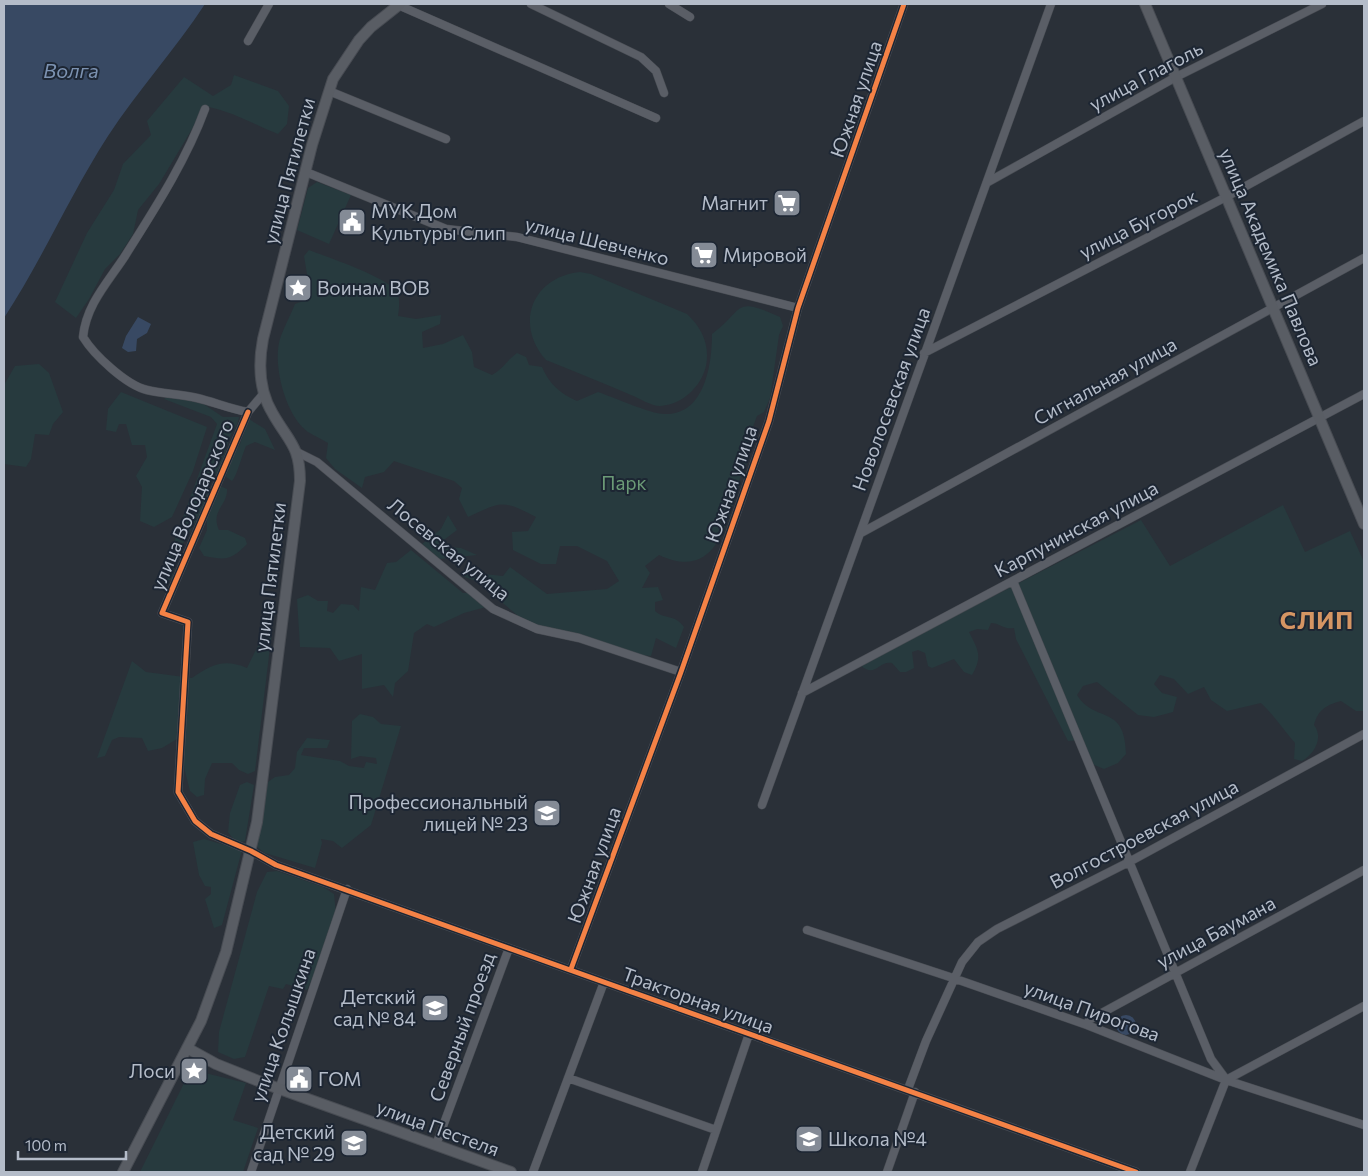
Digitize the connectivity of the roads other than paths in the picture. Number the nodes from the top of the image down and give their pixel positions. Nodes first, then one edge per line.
1 (269, 4) edge
2 (399, 4) edge
3 (531, 4) edge
4 (669, 4) edge
5 (904, 4) edge
6 (1051, 4) edge
7 (1145, 4) edge
8 (1322, 4) edge
9 (690, 18) dead end
10 (248, 41) dead end
11 (1176, 77) junction
12 (329, 91) junction
13 (664, 93) dead end
14 (205, 109) dead end
15 (656, 118) dead end
16 (1364, 121) edge
17 (446, 139) dead end
18 (306, 172) junction
19 (988, 182) junction
20 (1226, 197) junction
21 (1364, 258) edge
22 (1273, 307) junction
23 (798, 308) junction
24 (924, 353) junction
25 (264, 393) junction
26 (1364, 394) edge
27 (248, 412) junction
28 (1320, 418) junction
29 (297, 452) junction
30 (1363, 517) edge
31 (861, 532) junction
32 (1013, 581) junction
33 (681, 672) junction
34 (802, 693) junction
35 (1364, 734) edge
36 (762, 805) dead end
37 (252, 851) junction
38 (1129, 862) junction
39 (1364, 870) edge
40 (347, 889) junction
41 (808, 930) dead end
42 (509, 948) junction
43 (571, 969) junction
44 (1175, 972) junction
45 (953, 978) junction
46 (604, 982) junction
47 (1364, 1006) edge
48 (1086, 1025) junction
49 (749, 1034) junction
50 (188, 1048) junction
51 (568, 1078) junction
52 (1226, 1080) junction
53 (278, 1088) junction
54 (912, 1090) junction
55 (1364, 1125) edge
56 (716, 1130) junction
57 (436, 1145) junction
58 (123, 1172) edge
59 (251, 1172) edge
60 (511, 1172) edge
61 (534, 1172) edge
62 (702, 1172) edge
63 (887, 1172) edge
64 (1136, 1172) edge
65 (1190, 1172) edge

1 - 10 street
2 - 12 main road, улица Пятилетки
2 - 15 street
3 - 13 street
4 - 9 street
5 - 23 street, Южная улица
6 - 19 street, Новолосевская улица
7 - 11 main road, улица Академика Павлова
8 - 11 street, улица Глаголь
11 - 19 street, улица Глаголь
11 - 20 main road, улица Академика Павлова
12 - 17 street
12 - 18 main road, улица Пятилетки
14 - 27 street
16 - 20 street, улица Бугорок
18 - 23 street, улица Шевченко
18 - 25 main road, улица Пятилетки
19 - 24 street, Новолосевская улица
20 - 22 main road, улица Академика Павлова
20 - 24 street, улица Бугорок
21 - 22 street, Сигнальная улица
22 - 28 main road, улица Академика Павлова
22 - 31 street, Сигнальная улица
23 - 33 street, Южная улица
24 - 31 street, Новолосевская улица
25 - 27 street
25 - 29 main road, улица Пятилетки
26 - 28 street, Карпунинская улица
27 - 37 street, улица Володарского
28 - 30 main road, улица Академика Павлова
28 - 32 street, Карпунинская улица
29 - 33 street, Лосевская улица
29 - 37 main road, улица Пятилетки
31 - 34 street, Новолосевская улица
32 - 34 street, Карпунинская улица
32 - 38 street
33 - 43 street, Южная улица
34 - 36 street, Новолосевская улица
35 - 38 street, Волгостроевская улица
37 - 40 street, Тракторная улица
37 - 50 main road, улица Пятилетки
38 - 44 street
38 - 45 street, Волгостроевская улица
39 - 44 street, улица Баумана
40 - 42 street, Тракторная улица
40 - 53 street, улица Колышкина
41 - 45 street, улица Пирогова
42 - 43 street, Тракторная улица
42 - 57 street, Северный проезд
43 - 46 street, Тракторная улица
44 - 48 street, улица Баумана
44 - 52 street
45 - 48 street, улица Пирогова
45 - 54 street, Волгостроевская улица
46 - 49 street, Тракторная улица
46 - 51 street
47 - 52 street
48 - 52 street, улица Пирогова
49 - 54 street, Тракторная улица
49 - 56 street
50 - 53 main road, улица Пестеля
50 - 58 main road, улица Пятилетки
51 - 56 street
51 - 61 street
52 - 55 street, улица Пирогова
52 - 65 street
53 - 57 main road, улица Пестеля
53 - 59 street, улица Колышкина
54 - 63 street, Волгостроевская улица
54 - 64 street, Тракторная улица
56 - 62 street
57 - 60 main road, улица Пестеля

